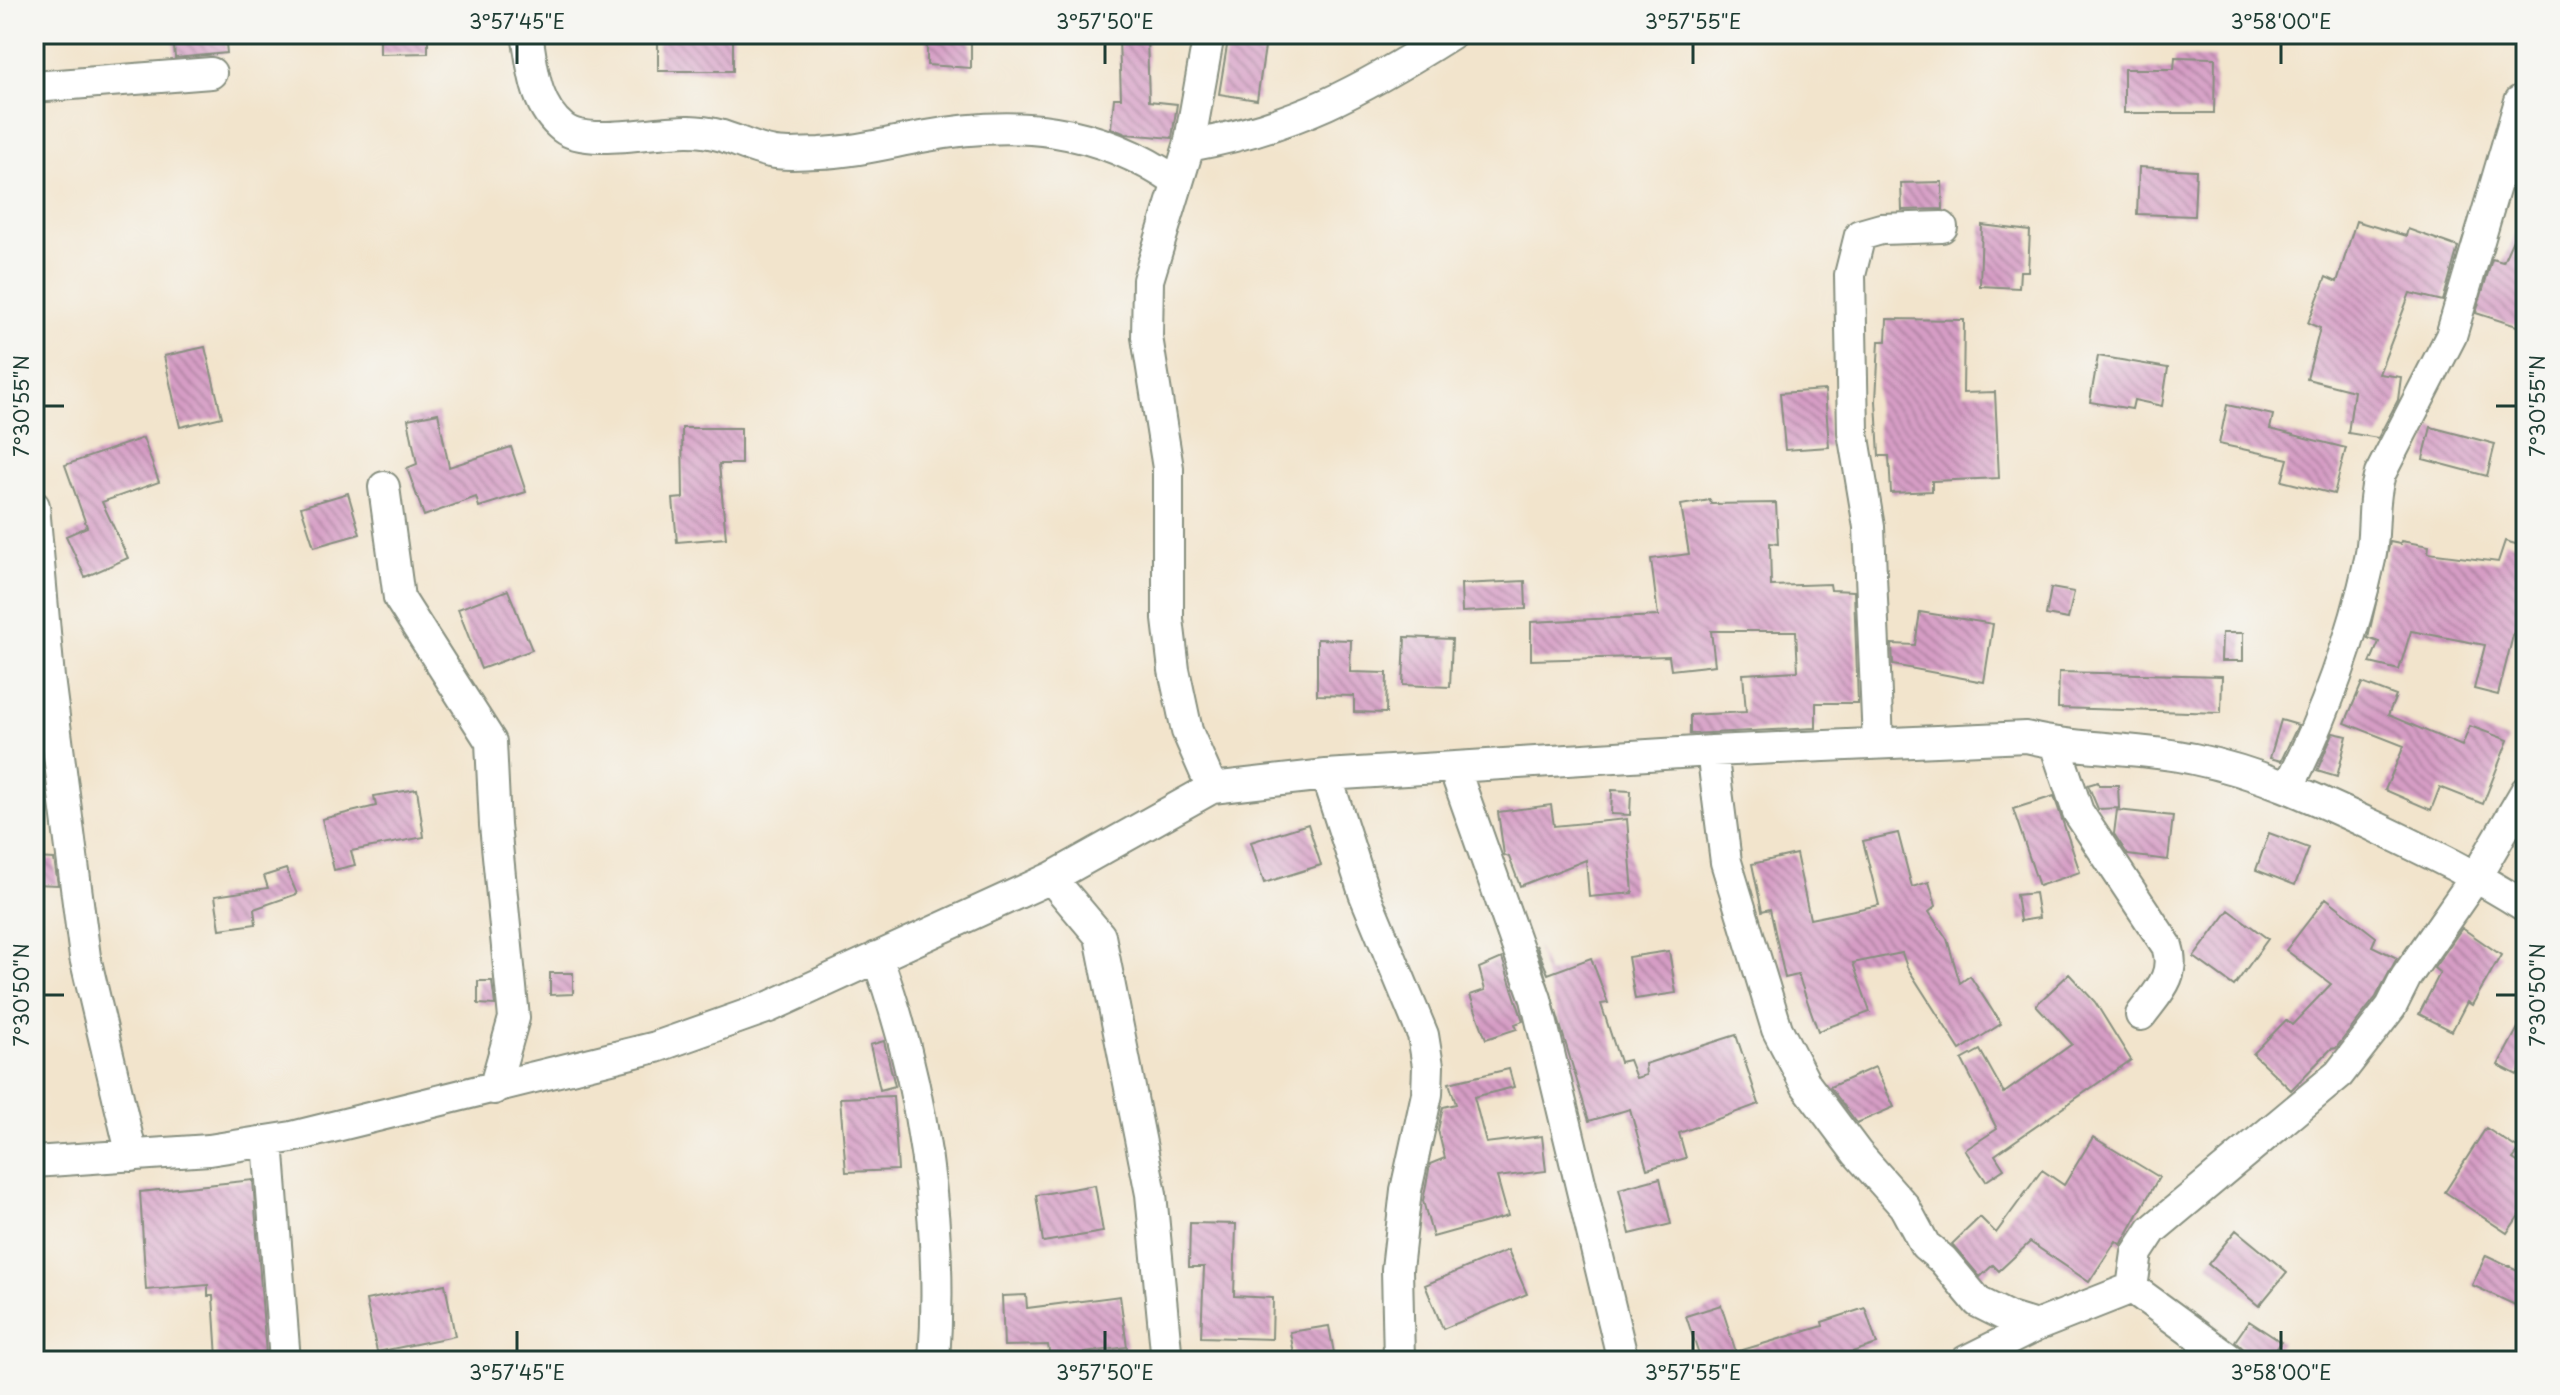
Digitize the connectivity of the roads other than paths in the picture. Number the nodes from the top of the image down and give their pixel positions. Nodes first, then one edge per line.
1 (527, 34) edge
2 (1209, 34) edge
3 (1451, 34) edge
4 (211, 73) dead end
5 (34, 87) edge
6 (2520, 101) dead end
7 (1189, 146) junction
8 (1177, 182) junction
9 (1942, 227) dead end
10 (384, 487) dead end
11 (34, 506) edge
12 (1878, 743) junction
13 (2055, 744) junction
14 (1712, 751) junction
15 (1454, 768) junction
16 (1326, 775) junction
17 (2289, 786) junction
18 (1212, 788) junction
19 (2526, 791) edge
20 (2477, 875) junction
21 (1051, 878) junction
22 (2526, 907) edge
23 (877, 957) junction
24 (2141, 1015) dead end
25 (494, 1089) junction
26 (268, 1141) junction
27 (132, 1156) junction
28 (34, 1162) edge
29 (2132, 1288) junction
30 (2036, 1326) junction
31 (285, 1361) edge
32 (934, 1361) edge
33 (1167, 1361) edge
34 (1399, 1361) edge
35 (1623, 1361) edge
36 (1966, 1361) edge
37 (2232, 1361) edge

1 - 8 street
2 - 7 street
3 - 7 street
4 - 5 street
6 - 17 street
7 - 8 street
8 - 18 street
9 - 12 street
10 - 25 street
11 - 27 street
12 - 13 street
12 - 14 street
13 - 17 street
13 - 24 street
14 - 15 street
14 - 30 street
15 - 16 street
15 - 35 street
16 - 18 street
16 - 34 street
17 - 20 street
18 - 21 street
19 - 20 street
20 - 22 street
20 - 29 street
21 - 23 street
21 - 33 street
23 - 25 street
23 - 32 street
25 - 26 street
26 - 27 street
26 - 31 street
27 - 28 street
29 - 30 street
29 - 37 street
30 - 36 street

